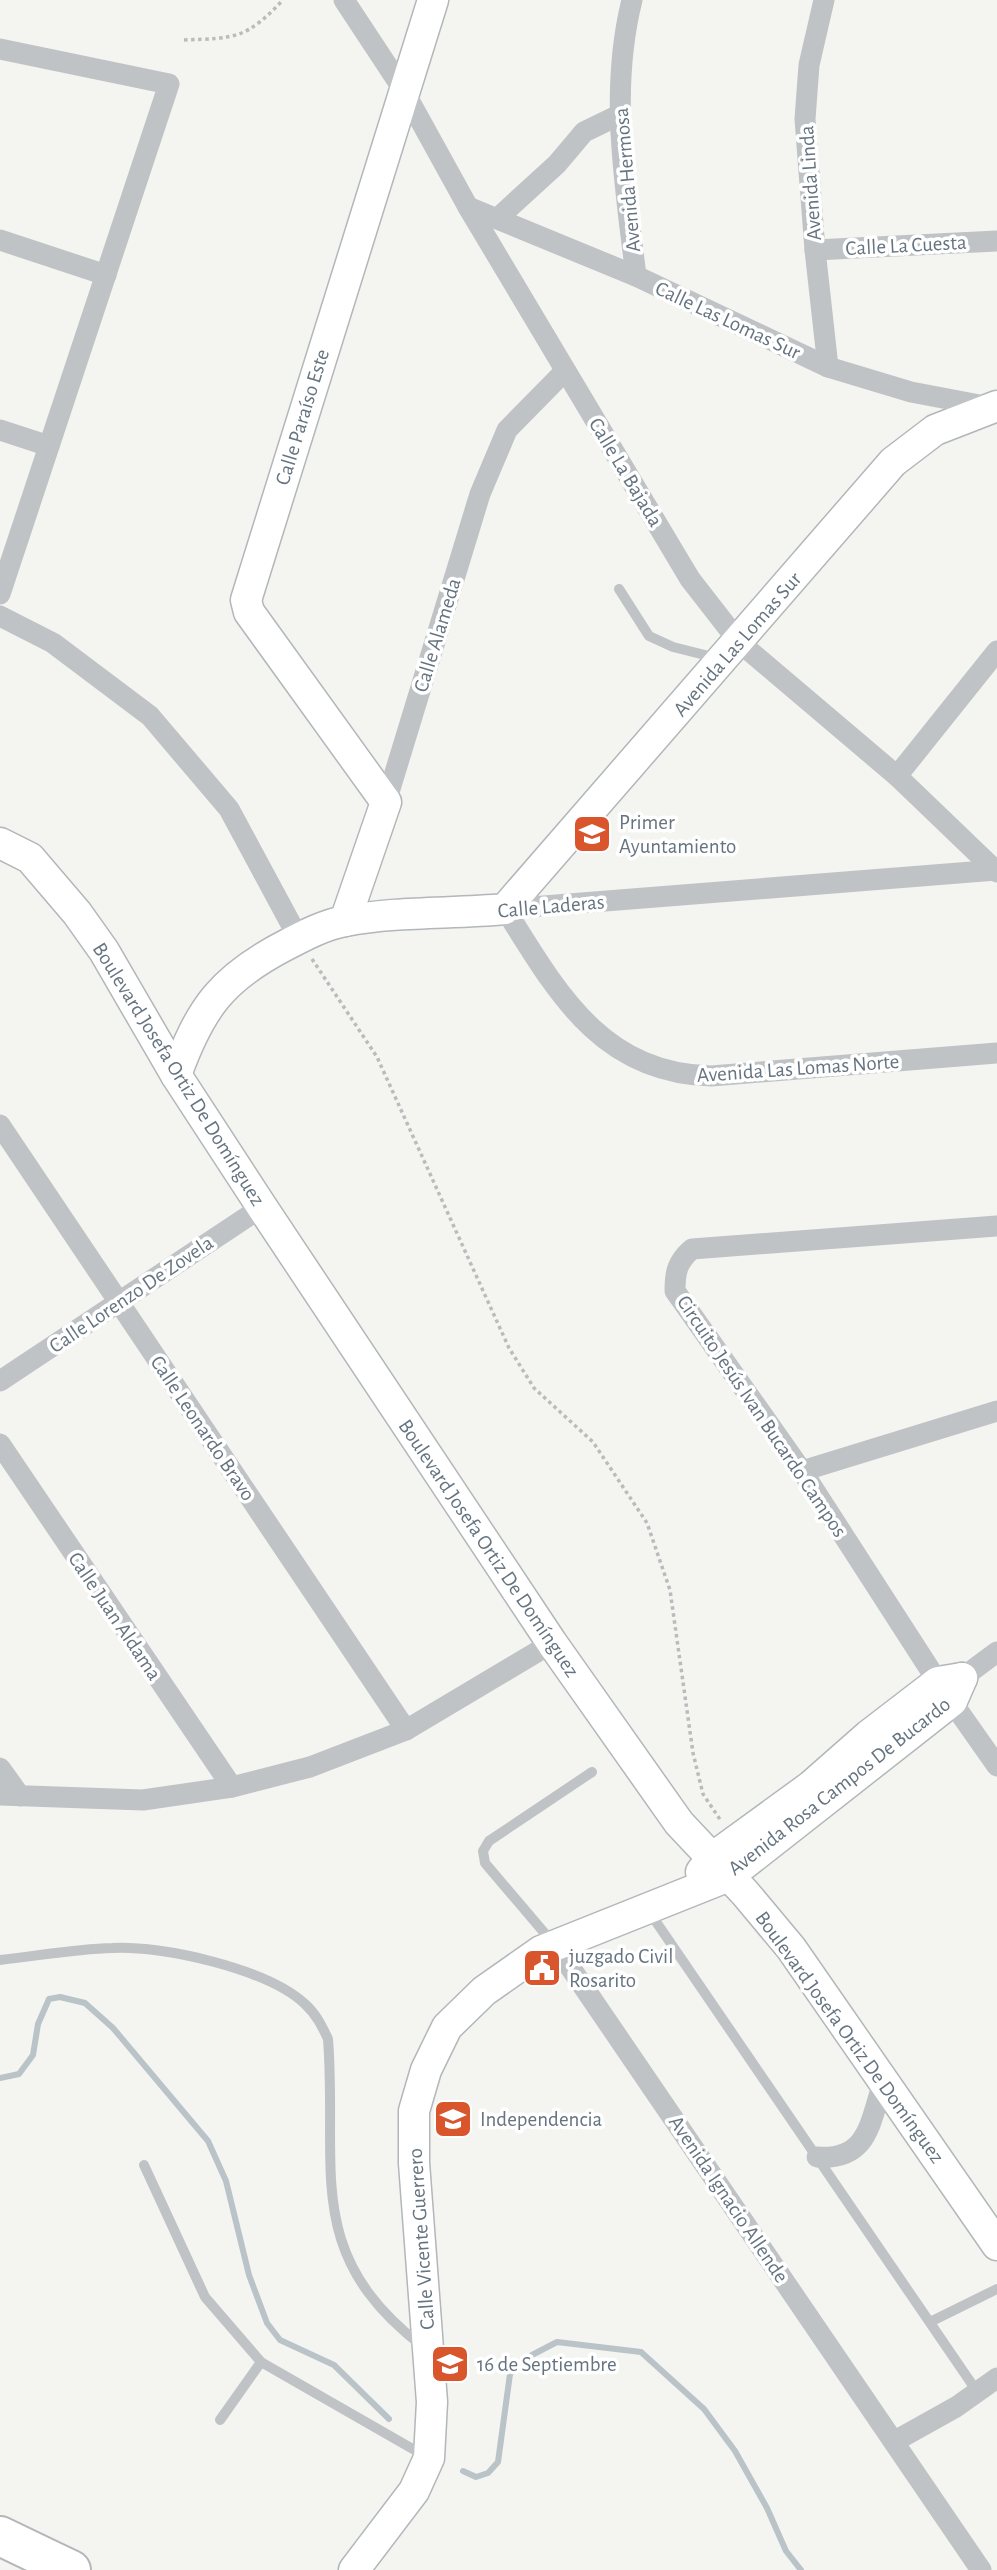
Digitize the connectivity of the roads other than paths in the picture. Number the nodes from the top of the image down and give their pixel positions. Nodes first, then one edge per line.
1 (344, 0) edge
2 (433, 0) edge
3 (632, 0) edge
4 (824, 0) edge
5 (0, 49) edge
6 (404, 91) junction
7 (619, 115) junction
8 (468, 207) junction
9 (498, 218) junction
10 (0, 240) edge
11 (997, 241) edge
12 (815, 250) junction
13 (106, 275) junction
14 (636, 276) junction
15 (828, 367) junction
16 (565, 371) junction
17 (993, 407) edge
18 (0, 430) edge
19 (49, 446) junction
20 (619, 589) dead end
21 (0, 594) edge
22 (0, 616) edge
23 (731, 651) junction
24 (997, 651) edge
25 (897, 776) junction
26 (386, 802) junction
27 (0, 843) edge
28 (996, 871) edge
29 (505, 909) junction
30 (345, 921) junction
31 (299, 939) junction
32 (997, 1053) edge
33 (176, 1075) junction
34 (0, 1125) edge
35 (262, 1208) junction
36 (997, 1226) edge
37 (119, 1301) junction
38 (0, 1381) edge
39 (997, 1411) edge
40 (0, 1444) edge
41 (802, 1471) junction
42 (552, 1643) junction
43 (997, 1652) edge
44 (951, 1687) junction
45 (406, 1730) junction
46 (997, 1766) edge
47 (0, 1768) edge
48 (592, 1772) dead end
49 (232, 1787) junction
50 (10, 1796) edge
51 (725, 1858) junction
52 (648, 1910) junction
53 (555, 1945) junction
54 (0, 1960) edge
55 (884, 2080) junction
56 (817, 2157) junction
57 (144, 2165) dead end
58 (997, 2245) edge
59 (997, 2289) edge
60 (930, 2322) junction
61 (428, 2350) junction
62 (261, 2362) junction
63 (997, 2378) edge
64 (978, 2393) junction
65 (220, 2420) dead end
66 (895, 2441) junction
67 (429, 2458) junction
68 (0, 2536) edge
69 (71, 2570) edge
70 (354, 2570) edge
71 (981, 2570) edge

1 - 6 street, Calle La Bajada
2 - 6 street, Calle Paraíso Este
3 - 7 street, Avenida Hermosa
4 - 12 street, Avenida Linda
5 - 13 street
6 - 8 street, Calle La Bajada
6 - 26 street, Calle Paraíso Este
7 - 9 street
7 - 14 street, Avenida Hermosa
8 - 9 street, Calle Las Lomas Sur
8 - 16 street, Calle La Bajada
9 - 14 street, Calle Las Lomas Sur
10 - 13 street
11 - 12 street, Calle La Cuesta
12 - 15 street, Avenida Linda
13 - 19 street
14 - 15 street, Calle Las Lomas Sur
15 - 17 street, Calle Las Lomas Sur
16 - 23 street, Calle La Bajada
16 - 26 street, Calle Alameda
17 - 23 street, Avenida Las Lomas Sur
18 - 19 street
19 - 21 street
20 - 23 lane
22 - 31 street
23 - 25 street, Calle La Bajada
23 - 29 street, Avenida Las Lomas Sur
24 - 25 street
25 - 28 street, Calle La Bajada
26 - 30 street, Calle Alameda
27 - 33 street, Boulevard Josefa Ortiz De Domínguez
28 - 29 street, Calle Laderas
29 - 30 street, Calle Laderas
29 - 32 street, Avenida Las Lomas Norte
30 - 31 street, Calle Laderas
31 - 33 street, Calle Laderas
33 - 35 street, Boulevard Josefa Ortiz De Domínguez
34 - 37 street, Calle Leonardo Bravo
35 - 37 street, Calle Lorenzo De Zovela
35 - 42 street, Boulevard Josefa Ortiz De Domínguez
36 - 41 street, Circuito Jesús Ivan Bucardo Campos
37 - 38 street, Calle Lorenzo De Zovela
37 - 45 street, Calle Leonardo Bravo
39 - 41 street
40 - 49 street, Calle Juan Aldama
41 - 44 street, Circuito Jesús Ivan Bucardo Campos
42 - 45 street
42 - 51 street, Boulevard Josefa Ortiz De Domínguez
43 - 44 street, Avenida Rosa Campos De Bucardo
44 - 46 street, Circuito Jesús Ivan Bucardo Campos
44 - 51 street, Avenida Rosa Campos De Bucardo
45 - 49 street
47 - 50 street
48 - 53 lane
49 - 50 street
51 - 52 street, Avenida Rosa Campos De Bucardo
51 - 55 street, Boulevard Josefa Ortiz De Domínguez
52 - 53 street
52 - 56 lane
53 - 61 street, Calle Vicente Guerrero
53 - 66 street, Avenida Ignacio Allende
54 - 61 lane
55 - 56 street
55 - 58 street, Boulevard Josefa Ortiz De Domínguez
56 - 60 lane
57 - 62 lane
59 - 60 lane
60 - 64 lane
61 - 67 street, Calle Vicente Guerrero
62 - 65 lane
62 - 67 lane
63 - 64 street
64 - 66 street
66 - 71 street, Avenida Ignacio Allende
67 - 70 street, Calle Vicente Guerrero
68 - 69 highway

